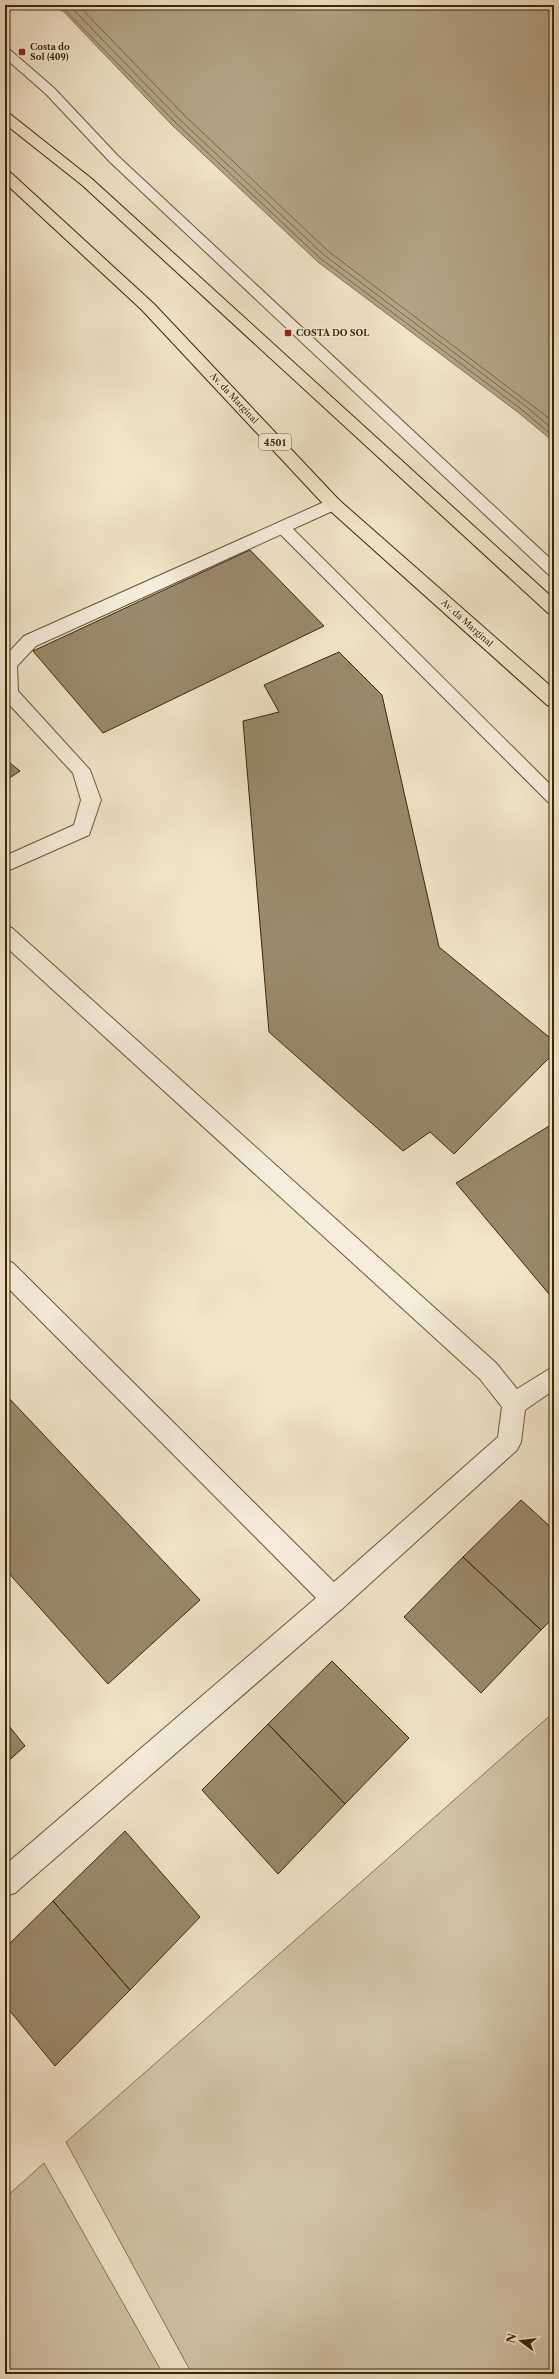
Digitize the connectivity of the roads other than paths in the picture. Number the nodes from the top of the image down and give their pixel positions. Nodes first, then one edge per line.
1 (5, 52) edge
2 (5, 117) edge
3 (5, 175) edge
4 (334, 504) junction
5 (282, 527) junction
6 (554, 571) edge
7 (554, 609) edge
8 (554, 700) edge
9 (554, 798) edge
10 (5, 864) edge
11 (5, 934) edge
12 (5, 1270) edge
13 (554, 1377) edge
14 (514, 1404) junction
15 (334, 1599) junction
16 (5, 1883) edge

1 - 6 lane
2 - 7 main road
3 - 4 main road, Av. da Marginal / 4501
4 - 5 street
4 - 8 main road, Av. da Marginal / 4501
5 - 9 lane
5 - 10 street
11 - 14 street
12 - 15 street
13 - 14 street
14 - 15 street
15 - 16 street

